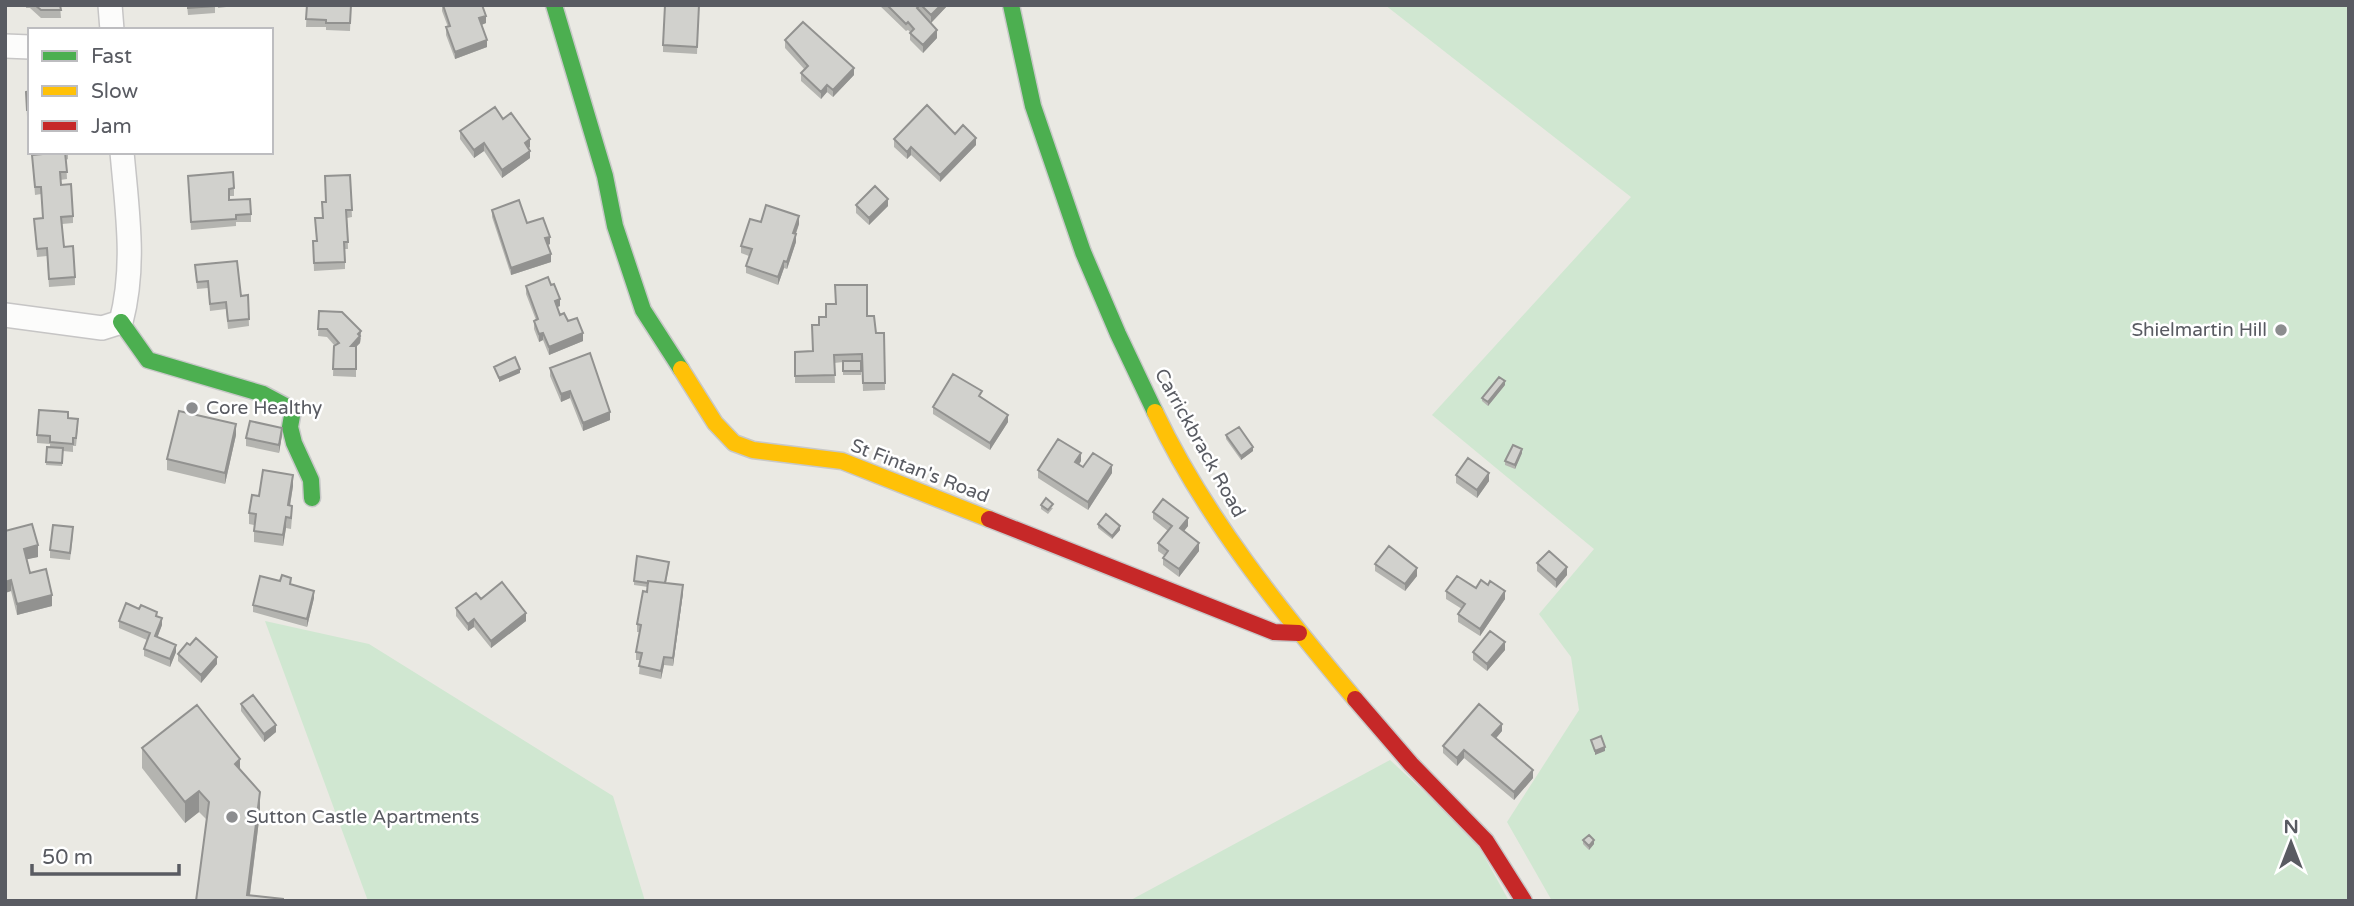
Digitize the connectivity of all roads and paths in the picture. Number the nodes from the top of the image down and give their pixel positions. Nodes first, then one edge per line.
1 (110, 5) edge
2 (554, 5) edge
3 (1011, 5) edge
4 (112, 28) edge
5 (5, 46) edge
6 (28, 47) edge
7 (122, 154) edge
8 (5, 315) edge
9 (121, 322) junction
10 (312, 498) dead end
11 (1299, 633) junction
12 (1524, 901) edge

1 - 4 street
2 - 11 street, St Fintan's Road
3 - 11 street, Carrickbrack Road
5 - 6 street
7 - 9 street
8 - 9 street
9 - 10 street
11 - 12 street, Carrickbrack Road

